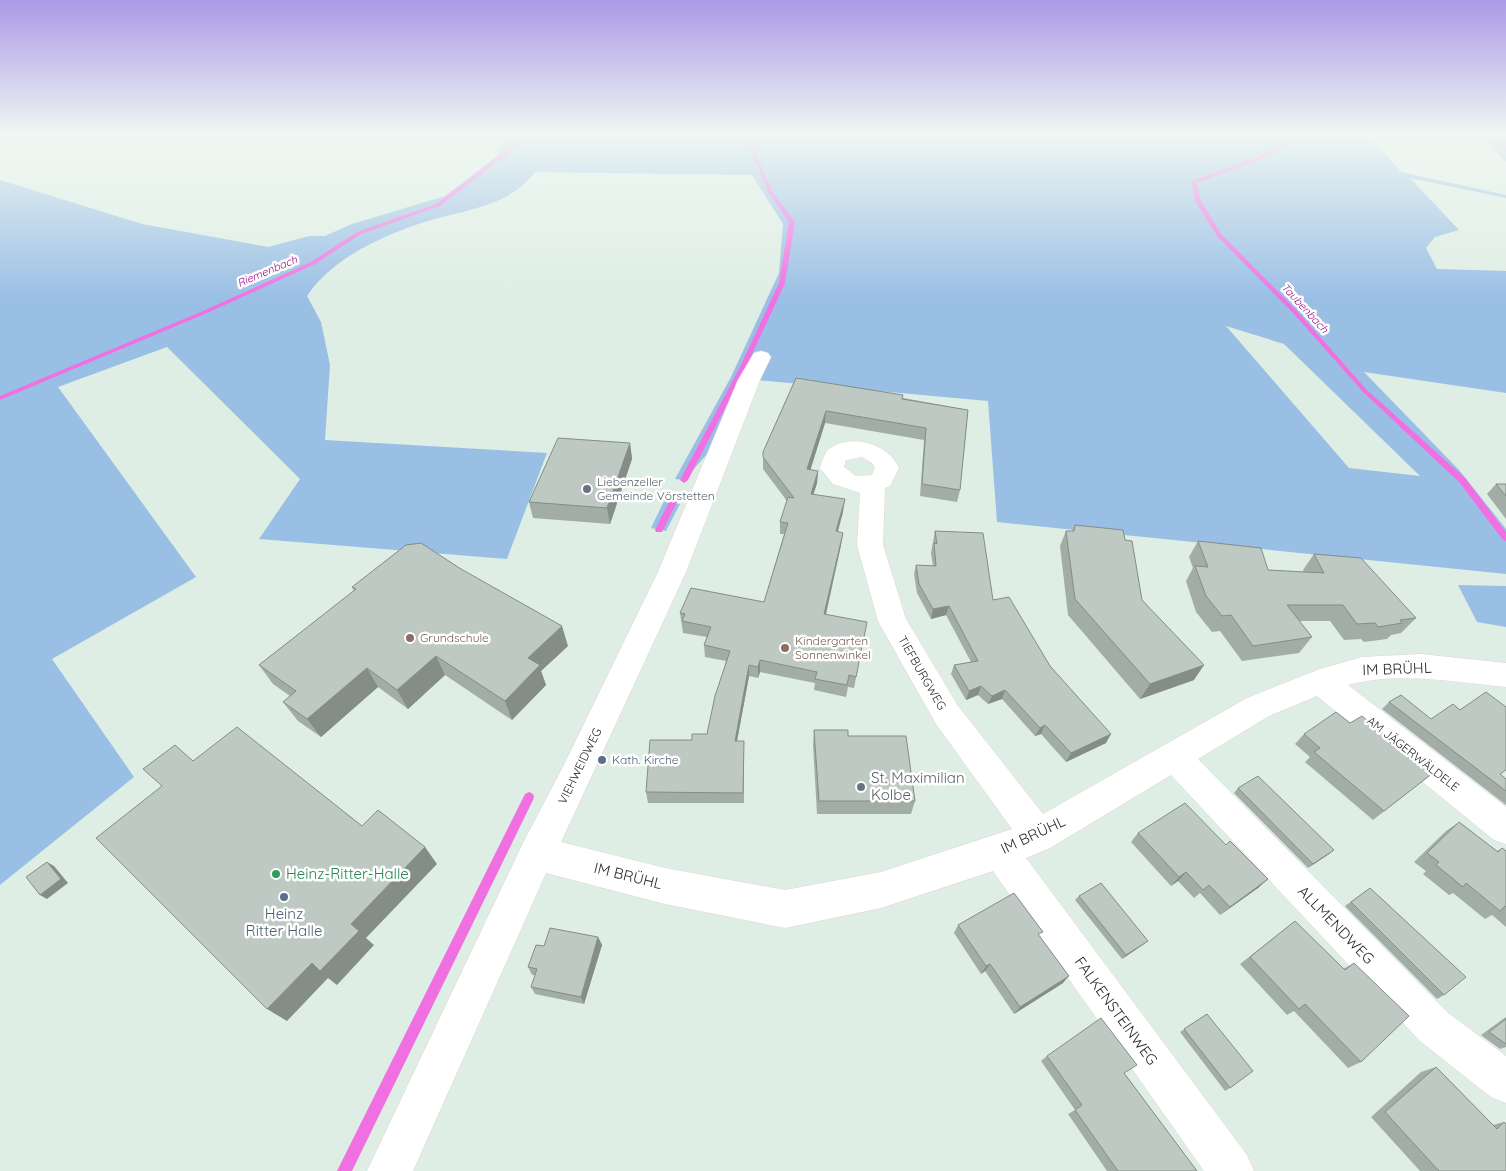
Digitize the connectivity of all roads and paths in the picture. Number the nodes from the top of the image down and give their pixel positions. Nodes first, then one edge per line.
1 (761, 357) dead end
2 (873, 484) dead end
3 (1506, 675) edge
4 (1320, 681) junction
5 (1175, 758) junction
6 (1506, 828) edge
7 (1038, 836) junction
8 (1000, 851) junction
9 (537, 853) junction
10 (1506, 1082) edge
11 (390, 1171) edge
12 (1231, 1171) edge

1 - 9 street, VIEHWEIDWEG
2 - 7 street, TIEFBURGWEG
3 - 4 street, IM BRÜHL
4 - 5 street, IM BRÜHL
4 - 6 street, AM JÄGERWÄLDELE
5 - 7 street, IM BRÜHL
5 - 10 street, ALLMENDWEG
7 - 8 street, IM BRÜHL
8 - 9 street, IM BRÜHL
8 - 12 street, FALKENSTEINWEG
9 - 11 street, VIEHWEIDWEG

